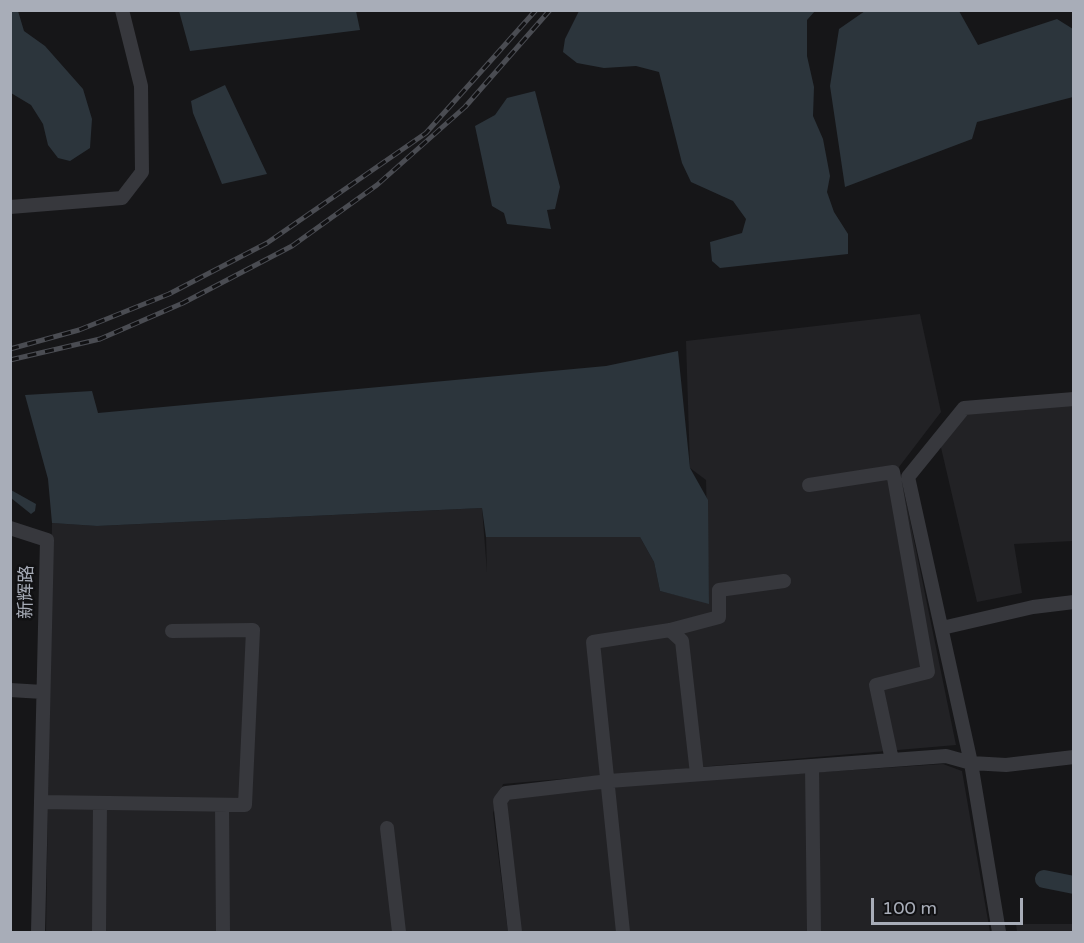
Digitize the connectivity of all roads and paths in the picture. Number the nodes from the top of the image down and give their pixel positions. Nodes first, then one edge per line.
1 (122, 10) edge
2 (10, 207) edge
3 (1074, 399) edge
4 (809, 485) dead end
5 (10, 528) edge
6 (784, 581) dead end
7 (1074, 602) edge
8 (942, 628) junction
9 (670, 630) junction
10 (172, 631) dead end
11 (10, 690) edge
12 (43, 692) junction
13 (1074, 757) edge
14 (892, 760) junction
15 (971, 763) junction
16 (812, 766) junction
17 (697, 774) junction
18 (609, 781) junction
19 (41, 802) junction
20 (100, 803) junction
21 (222, 805) junction
22 (387, 828) dead end
23 (38, 933) edge
24 (99, 933) edge
25 (223, 933) edge
26 (399, 933) edge
27 (515, 933) edge
28 (623, 933) edge
29 (814, 933) edge
30 (999, 933) edge

1 - 2 street
3 - 8 street
4 - 14 street
5 - 12 street, 新辉路
6 - 9 street
7 - 8 street
8 - 15 street
9 - 17 street
9 - 18 street
10 - 21 street
11 - 12 street
12 - 19 street, 新辉路
13 - 15 street
14 - 15 street
14 - 16 street
15 - 30 street
16 - 17 street
16 - 29 street
17 - 18 street
18 - 27 street
18 - 28 street
19 - 20 street
19 - 23 street, 新辉路
20 - 21 street
20 - 24 street
21 - 25 street
22 - 26 street

